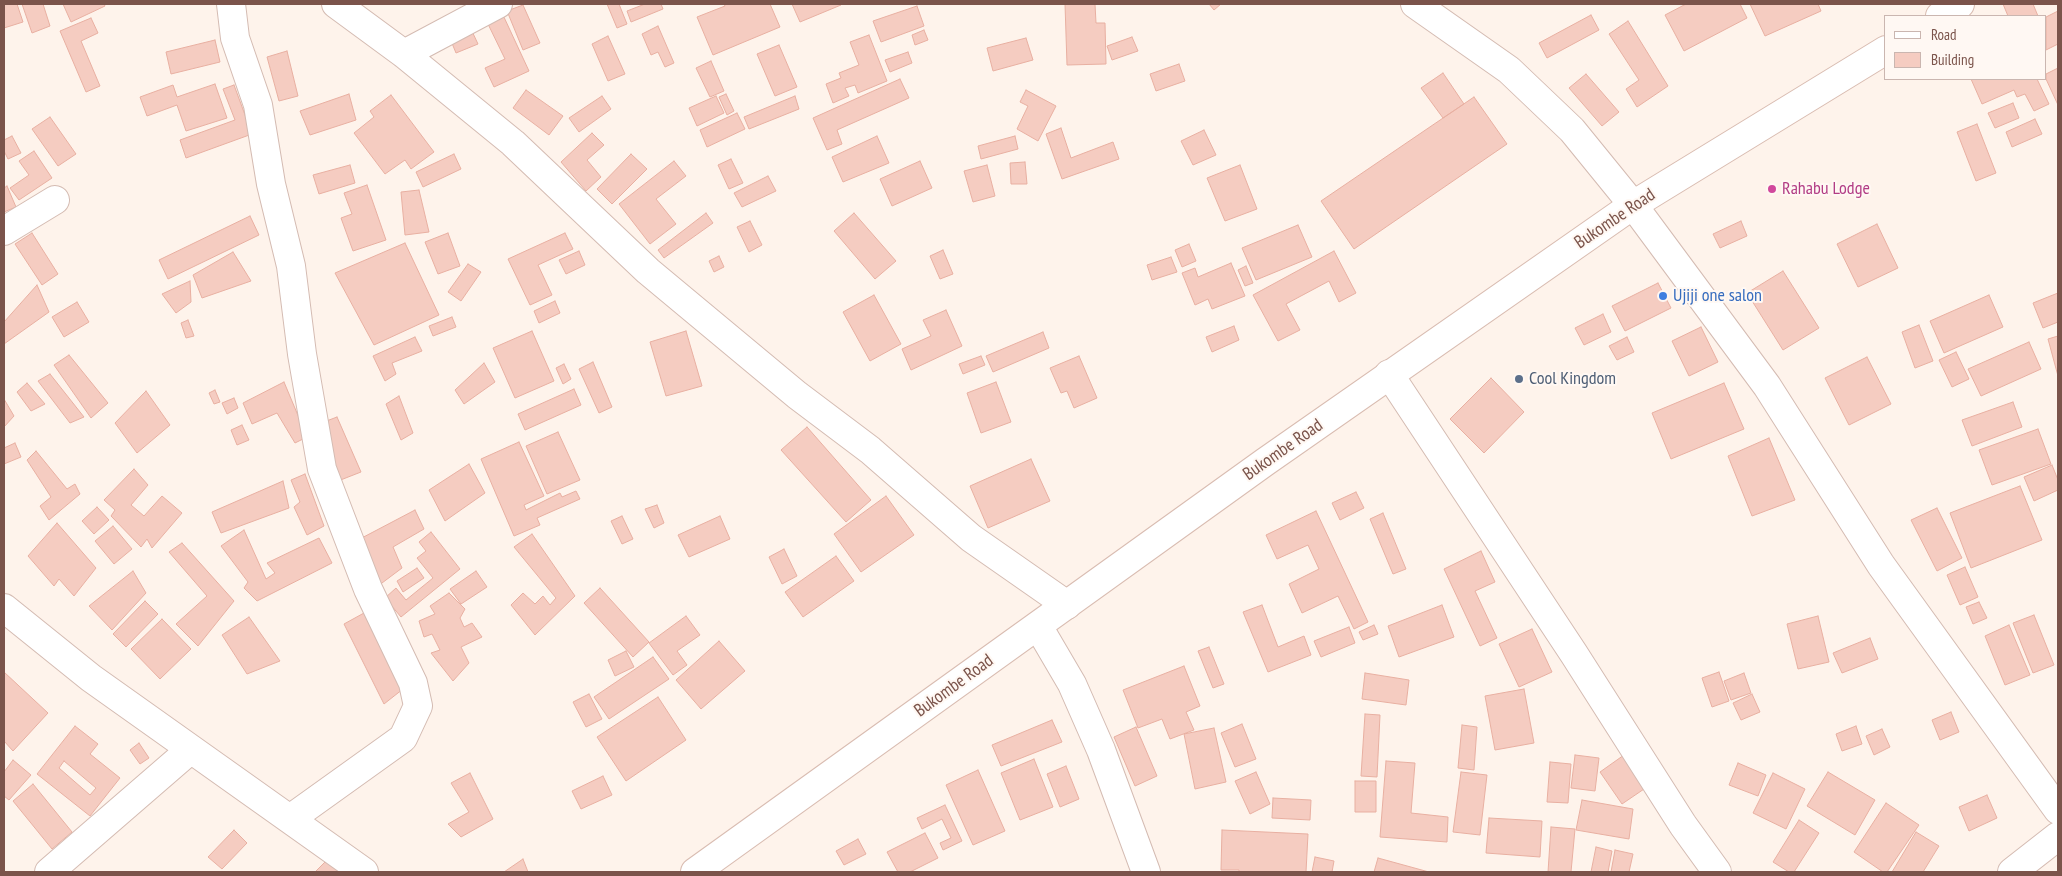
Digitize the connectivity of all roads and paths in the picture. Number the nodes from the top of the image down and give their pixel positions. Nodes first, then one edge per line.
1 (231, 4) edge
2 (336, 4) edge
3 (498, 4) edge
4 (1415, 4) edge
5 (1960, 4) edge
6 (1942, 15) edge
7 (1884, 51) edge
8 (404, 54) junction
9 (55, 200) dead end
10 (1634, 205) junction
11 (4, 231) edge
12 (1390, 374) junction
13 (1067, 605) junction
14 (4, 608) edge
15 (1038, 626) junction
16 (190, 750) junction
17 (2058, 810) edge
18 (290, 819) junction
19 (2058, 836) edge
20 (49, 872) edge
21 (364, 872) edge
22 (694, 872) edge
23 (1146, 872) edge
24 (1717, 872) edge
25 (2012, 872) edge

1 - 18 street
2 - 8 street
3 - 8 street
4 - 10 street
5 - 6 street
7 - 10 street, Bukombe Road
8 - 13 street
9 - 11 street
10 - 12 street, Bukombe Road
10 - 17 street
12 - 13 street, Bukombe Road
12 - 24 street
13 - 15 street, Bukombe Road
14 - 16 street
15 - 22 street, Bukombe Road
15 - 23 street
16 - 18 street
16 - 20 street
18 - 21 street
19 - 25 street

